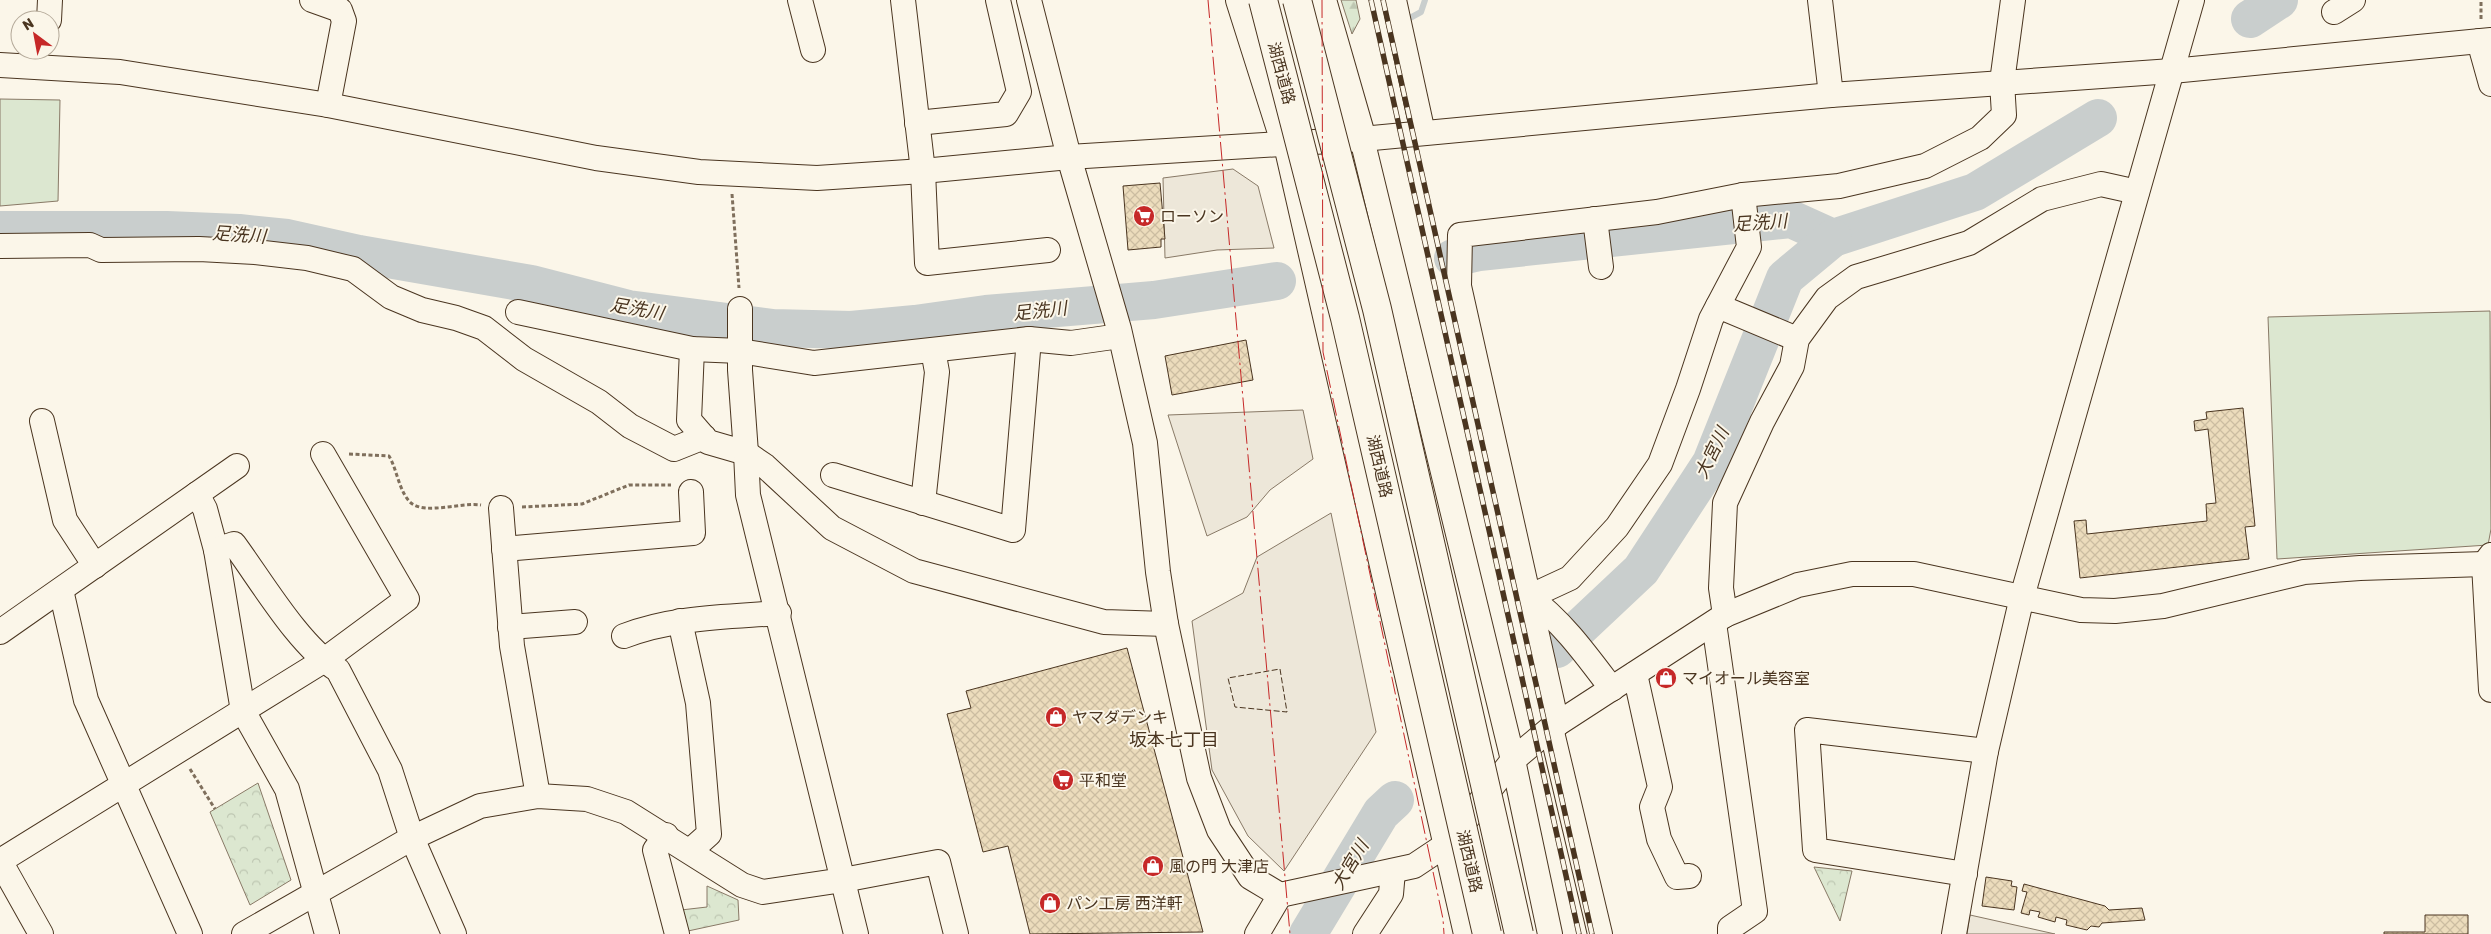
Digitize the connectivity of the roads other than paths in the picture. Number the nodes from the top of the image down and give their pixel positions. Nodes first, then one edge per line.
1 (312, 0) edge
2 (800, 0) edge
3 (903, 0) edge
4 (998, 0) edge
5 (1029, 0) edge
6 (1240, 0) edge
7 (1263, 0) edge
8 (1297, 0) edge
9 (1322, 0) edge
10 (1394, 0) edge
11 (1820, 0) edge
12 (2013, 0) edge
13 (2192, 0) edge
14 (2485, 40) edge
15 (813, 50) dead end
16 (39, 60) edge
17 (53, 60) edge
18 (0, 65) edge
19 (2172, 71) junction
20 (2002, 82) junction
21 (2491, 83) edge
22 (1831, 95) junction
23 (328, 105) junction
24 (918, 123) junction
25 (1423, 133) junction
26 (1362, 139) junction
27 (1286, 145) junction
28 (1069, 157) junction
29 (923, 171) junction
30 (2137, 192) junction
31 (1743, 196) junction
32 (1595, 219) junction
33 (0, 246) edge
34 (1048, 250) dead end
35 (1601, 267) dead end
36 (1719, 307) junction
37 (740, 309) road end
38 (518, 312) dead end
39 (1120, 333) junction
40 (1796, 338) junction
41 (1029, 339) junction
42 (740, 346) junction
43 (692, 349) junction
44 (933, 350) junction
45 (42, 422) dead end
46 (704, 437) junction
47 (323, 454) dead end
48 (746, 454) junction
49 (237, 466) dead end
50 (833, 475) dead end
51 (691, 492) dead end
52 (197, 494) junction
53 (922, 502) junction
54 (501, 508) dead end
55 (504, 549) junction
56 (216, 550) junction
57 (2489, 562) edge
58 (95, 566) junction
59 (61, 590) junction
60 (2022, 597) junction
61 (1537, 603) junction
62 (779, 613) junction
63 (1720, 619) junction
64 (680, 621) junction
65 (575, 622) dead end
66 (1166, 624) junction
67 (510, 627) junction
68 (0, 632) edge
69 (624, 636) dead end
70 (323, 661) junction
71 (1635, 674) junction
72 (1612, 689) junction
73 (2491, 690) edge
74 (243, 711) junction
75 (1554, 726) junction
76 (1986, 751) junction
77 (1513, 760) junction
78 (123, 786) junction
79 (538, 796) junction
80 (666, 835) junction
81 (412, 838) junction
82 (1447, 844) junction
83 (690, 851) junction
84 (0, 861) edge
85 (1393, 871) junction
86 (1965, 874) junction
87 (1689, 876) dead end
88 (843, 880) junction
89 (316, 892) junction
90 (1288, 894) junction
91 (41, 934) edge
92 (190, 934) edge
93 (244, 934) edge
94 (327, 934) edge
95 (454, 934) edge
96 (676, 934) edge
97 (856, 934) edge
98 (956, 934) edge
99 (1257, 934) edge
100 (1365, 934) edge
101 (1466, 934) edge
102 (1487, 934) edge
103 (1519, 934) edge
104 (1550, 934) edge
105 (1600, 934) edge
106 (1730, 934) edge
107 (1954, 934) edge

1 - 23 street
2 - 15 street
3 - 24 street
4 - 24 street
5 - 28 street
6 - 27 highway
7 - 102 highway, 湖西道路, bridge
8 - 103 highway, 湖西道路, bridge
9 - 26 highway
10 - 25 street
11 - 22 street
12 - 20 street
13 - 19 street
14 - 19 street
14 - 21 street
16 - 18 street
17 - 23 street
19 - 20 street
19 - 30 street
20 - 22 street
20 - 31 street
22 - 25 street
23 - 29 street
24 - 29 street
25 - 26 street
26 - 27 street
26 - 77 street
27 - 28 street
27 - 82 street
28 - 29 street
28 - 39 street
29 - 34 street
30 - 40 street
30 - 60 street
31 - 32 street
31 - 36 street
32 - 35 street
32 - 61 street
33 - 46 street
36 - 40 street
36 - 61 street
37 - 42 street
38 - 43 street
39 - 41 street
39 - 66 street
40 - 63 street
41 - 44 street
41 - 53 street
42 - 43 street
42 - 44 street
42 - 48 street
43 - 46 street
44 - 53 street
45 - 58 street
46 - 48 street
47 - 70 street
48 - 62 street
48 - 66 street
49 - 52 street
50 - 53 street
51 - 55 street
52 - 56 street
52 - 58 street
54 - 55 street
55 - 67 street
56 - 70 street
56 - 74 street
57 - 60 street
57 - 73 street
58 - 59 street
59 - 68 street
59 - 78 street
60 - 63 street
60 - 76 street
61 - 72 street
61 - 75 street
62 - 64 street
62 - 88 street
63 - 71 street
63 - 106 street
64 - 69 street
64 - 83 street
65 - 67 street
66 - 90 street
67 - 79 street
70 - 74 street
70 - 81 street
71 - 72 street
71 - 87 street
72 - 75 street
74 - 78 street
74 - 89 street
75 - 77 street
75 - 105 street
76 - 86 street
76 - 86 street
77 - 82 street
77 - 104 street
78 - 84 street
78 - 92 street
79 - 80 street
79 - 81 street
80 - 83 street
80 - 96 street
81 - 89 street
81 - 95 street
82 - 85 street
82 - 101 street
83 - 88 street
84 - 91 street
85 - 90 street
85 - 100 street
86 - 107 street
88 - 97 street
88 - 98 street
89 - 93 street
89 - 94 street
90 - 99 street

